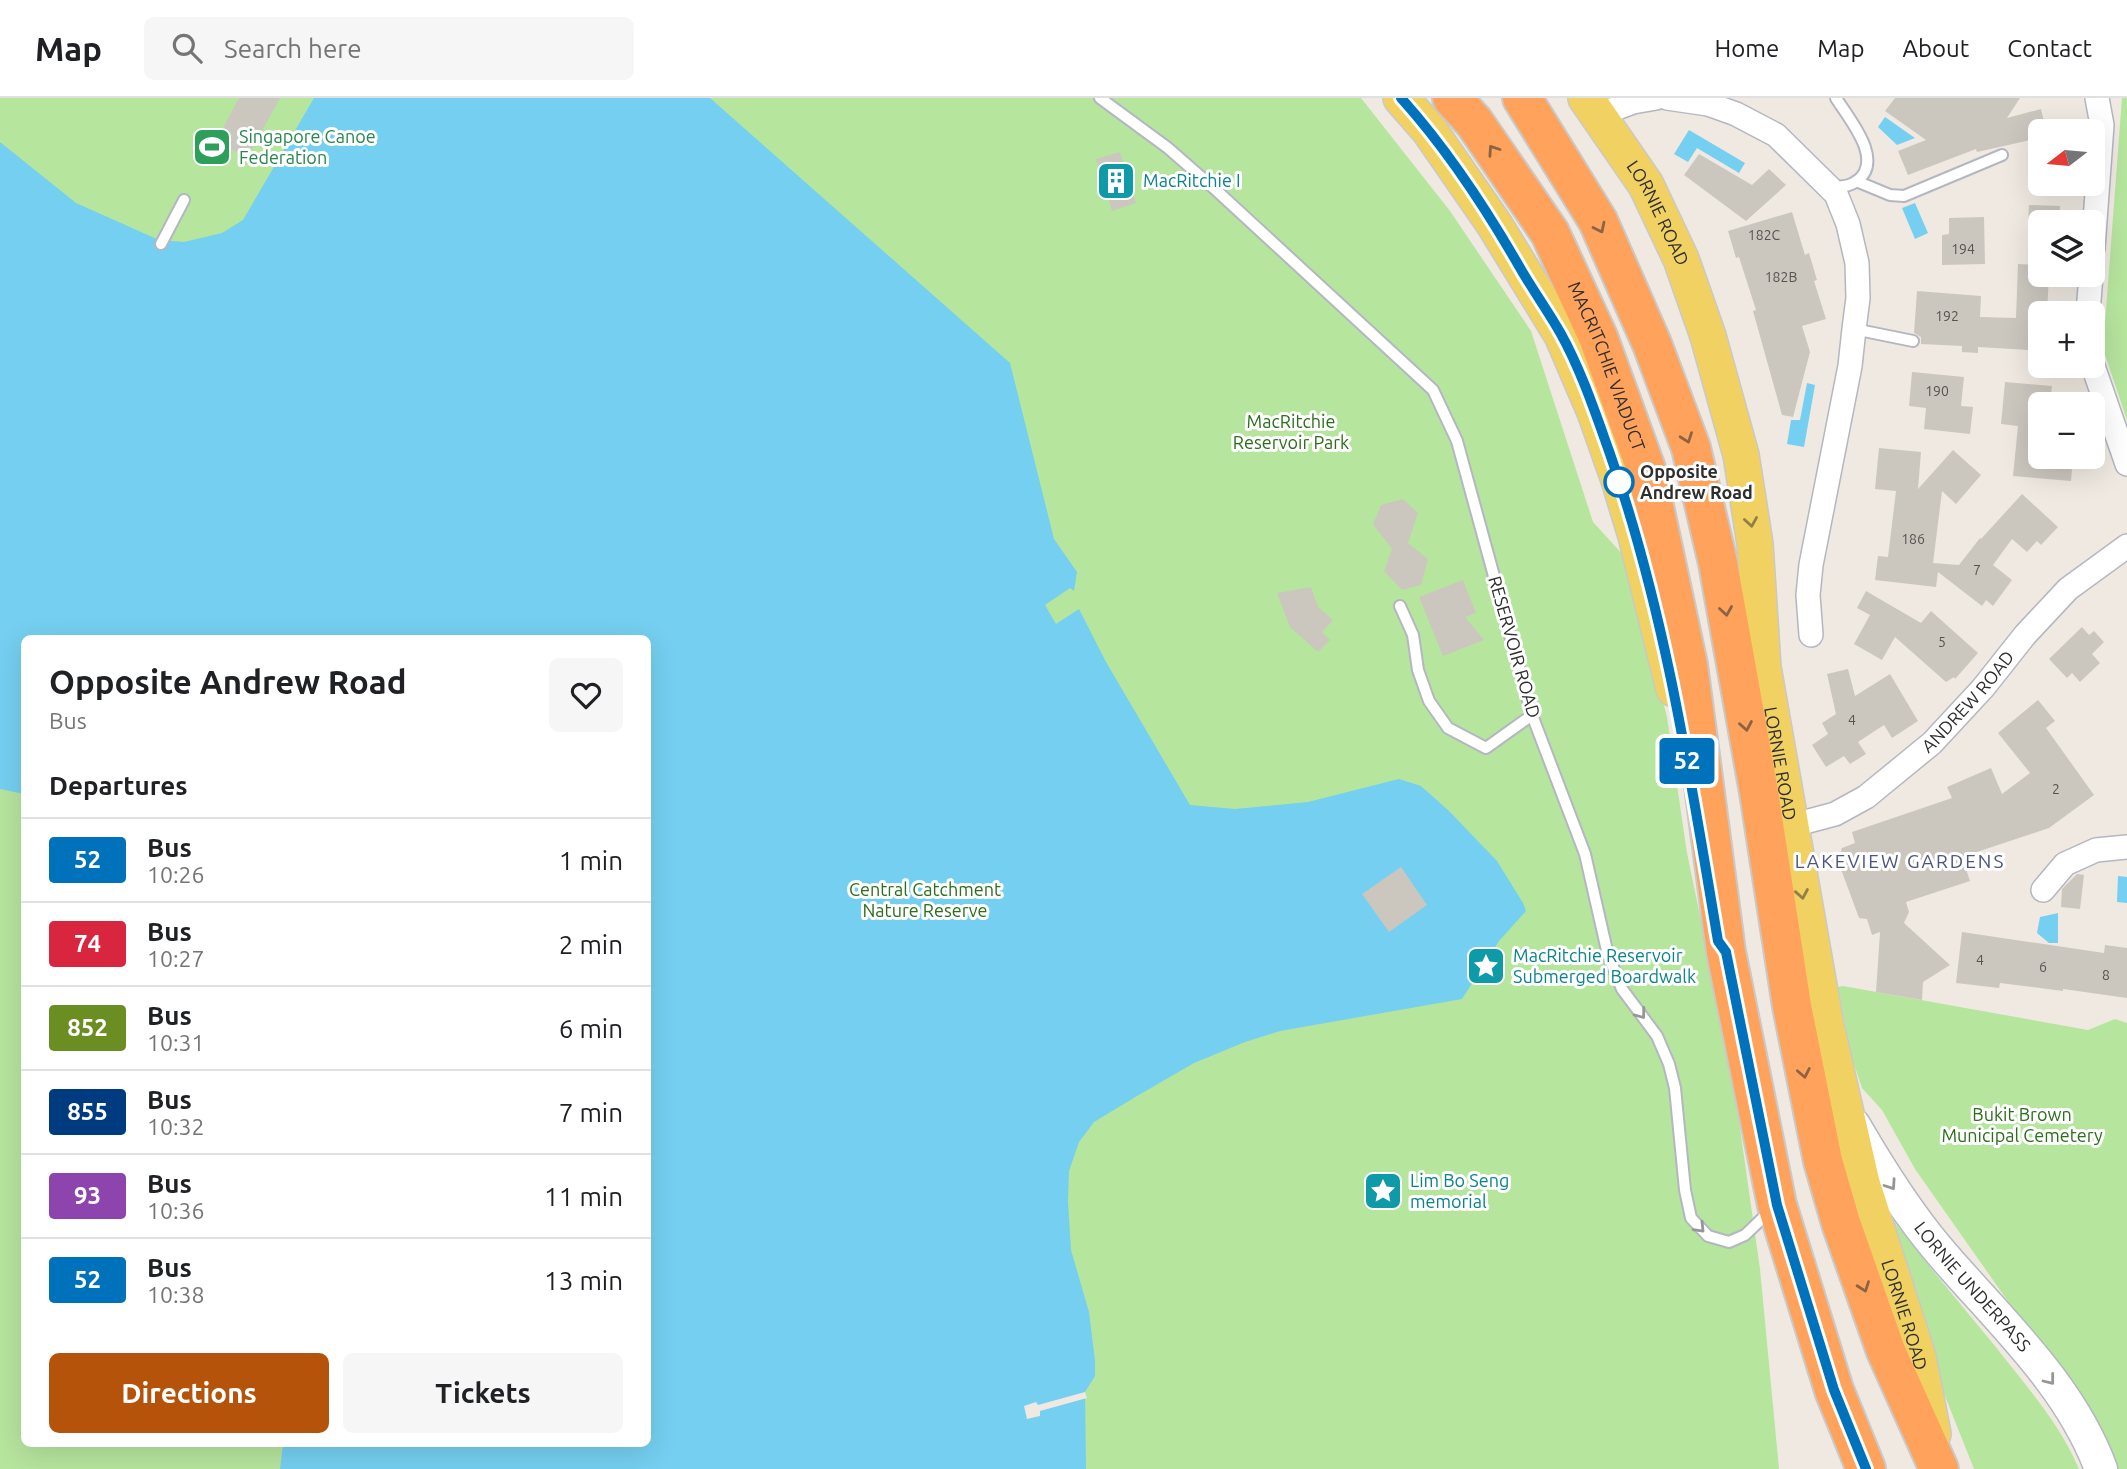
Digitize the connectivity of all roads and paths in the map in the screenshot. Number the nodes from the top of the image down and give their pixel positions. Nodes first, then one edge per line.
1 (1100, 98) edge
2 (1401, 98) edge
3 (1452, 98) edge
4 (1522, 98) edge
5 (1656, 98) edge
6 (1667, 98) edge
7 (1836, 98) edge
8 (2097, 98) edge
9 (1592, 106) edge
10 (2002, 155) dead end
11 (1856, 181) junction
12 (1827, 184) junction
13 (184, 200) dead end
14 (2096, 210) edge
15 (161, 244) dead end
16 (1854, 329) junction
17 (1913, 341) dead end
18 (2097, 378) edge
19 (2127, 464) edge
20 (2127, 546) edge
21 (1400, 606) dead end
22 (1811, 635) dead end
23 (1532, 715) junction
24 (1790, 827) junction
25 (2127, 847) edge
26 (2043, 890) dead end
27 (1726, 952) junction
28 (1843, 1105) junction
29 (1777, 1205) junction
30 (1834, 1390) junction
31 (1851, 1469) edge
32 (1866, 1469) edge
33 (1939, 1469) edge
34 (2101, 1469) edge

1 - 23 lane, RESERVOIR ROAD
2 - 27 main road
27 -> 3 highway, MACRITCHIE VIADUCT
4 -> 33 highway, LORNIE ROAD
5 - 9 street, LORNIE ROAD
6 - 12 street
7 - 11 lane
8 - 14 street
9 -> 24 main road, LORNIE ROAD
10 - 11 lane
11 - 12 lane
12 - 16 street
13 - 15 lane
16 - 17 lane
16 - 22 street
18 - 19 street
20 - 24 street, ANDREW ROAD
21 - 23 lane
23 -> 29 lane, RESERVOIR ROAD
24 -> 28 main road, LORNIE ROAD
25 - 26 street
27 - 29 highway
28 - 33 main road, LORNIE ROAD
28 -> 34 street, LORNIE UNDERPASS
29 - 30 highway
30 - 31 street
30 - 32 highway

